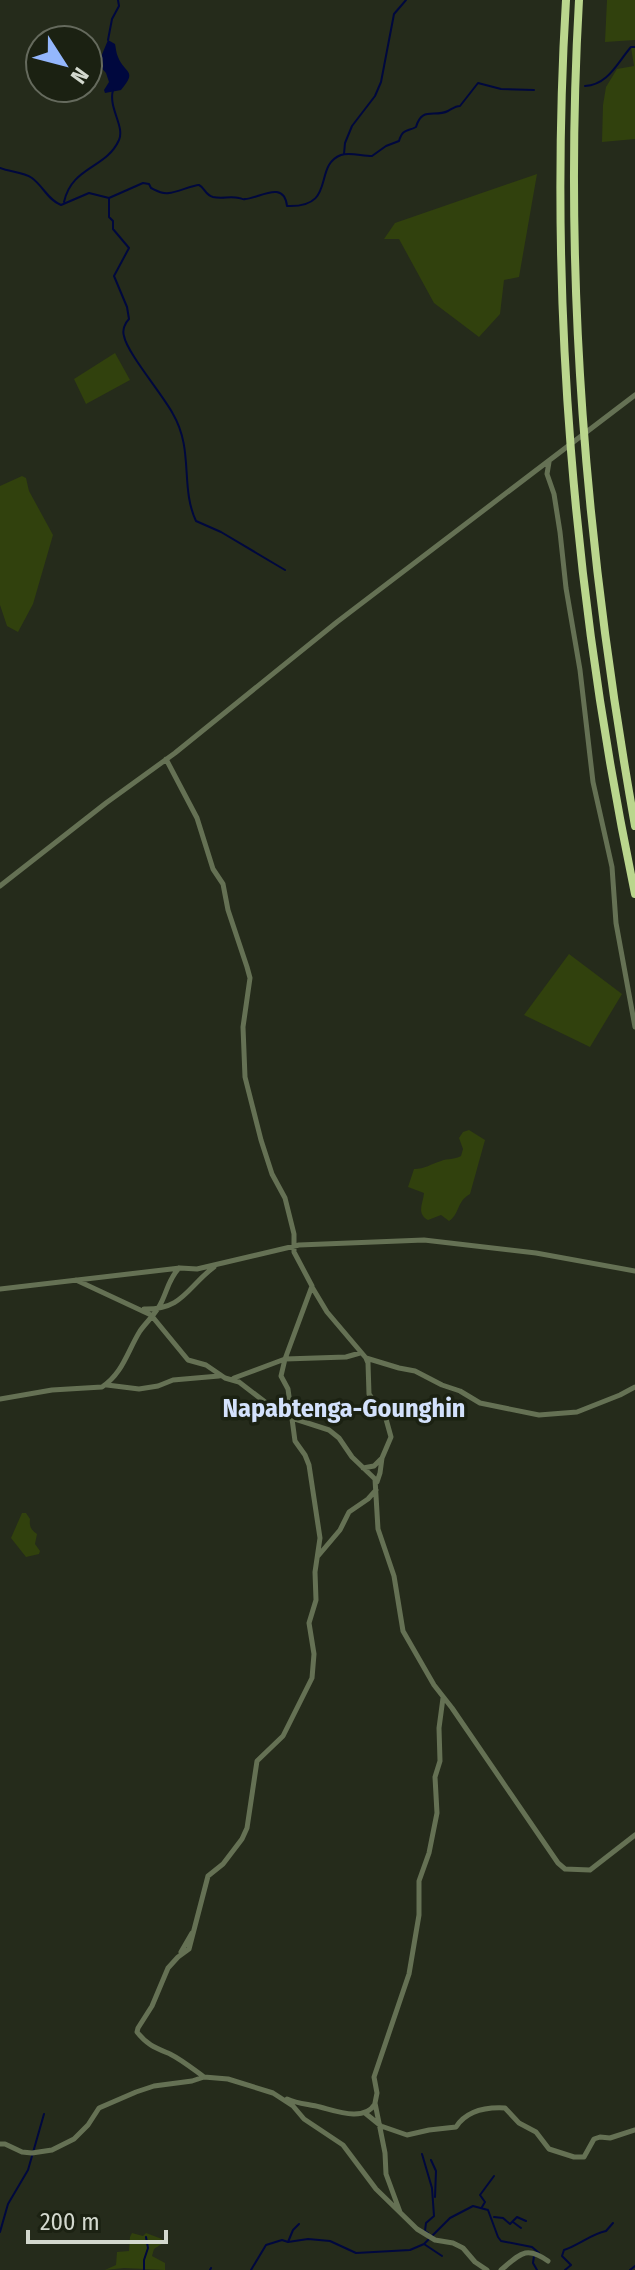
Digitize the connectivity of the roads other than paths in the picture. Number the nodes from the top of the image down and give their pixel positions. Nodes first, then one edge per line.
1 (566, 0) edge
2 (579, 0) edge
3 (635, 395) edge
4 (583, 435) junction
5 (571, 445) junction
6 (549, 461) junction
7 (166, 759) junction
8 (635, 826) edge
9 (0, 886) edge
10 (635, 894) edge
11 (635, 1027) edge
12 (294, 1246) junction
13 (216, 1265) junction
14 (180, 1268) junction
15 (635, 1271) edge
16 (76, 1280) junction
17 (312, 1286) junction
18 (0, 1289) edge
19 (139, 1308) junction
20 (158, 1309) junction
21 (153, 1316) junction
22 (363, 1356) junction
23 (285, 1359) junction
24 (220, 1376) junction
25 (232, 1379) junction
26 (106, 1384) junction
27 (635, 1387) edge
28 (0, 1399) edge
29 (292, 1418) junction
30 (382, 1458) junction
31 (362, 1467) junction
32 (376, 1483) junction
33 (376, 1490) junction
34 (318, 1557) junction
35 (443, 1697) junction
36 (635, 1835) edge
37 (204, 2077) junction
38 (273, 2093) junction
39 (375, 2103) junction
40 (365, 2113) junction
41 (381, 2126) junction
42 (635, 2130) edge
43 (0, 2144) edge
44 (400, 2213) junction
45 (548, 2261) dead end
46 (475, 2262) junction
47 (476, 2270) edge
48 (487, 2270) edge
49 (501, 2270) edge

1 - 5 highway
2 - 4 highway
3 - 4 street
4 - 5 street
4 - 8 highway
5 - 6 street
5 - 10 highway
6 - 7 street
6 - 11 street
7 - 9 street
7 - 12 street
12 - 13 street
12 - 15 street
12 - 17 street
13 - 14 street
13 - 20 street
14 - 16 street
14 - 20 street
16 - 18 street
16 - 19 street
17 - 22 street
17 - 23 street
19 - 20 street
19 - 21 street
20 - 21 street
21 - 24 street
21 - 26 street
22 - 23 street
22 - 27 street
22 - 30 street
23 - 25 street
23 - 29 street
24 - 25 street
24 - 26 street
25 - 29 street
26 - 28 street
29 - 31 street
29 - 34 street
30 - 31 street
30 - 32 street
31 - 32 street
32 - 33 street
33 - 34 street
33 - 35 street
34 - 37 street
35 - 36 street
35 - 39 street
37 - 38 street
37 - 43 street
38 - 40 street
38 - 44 street
39 - 40 street
39 - 41 street
40 - 41 street
41 - 42 street
41 - 44 street
44 - 46 street
45 - 49 street
46 - 47 street
46 - 48 street

